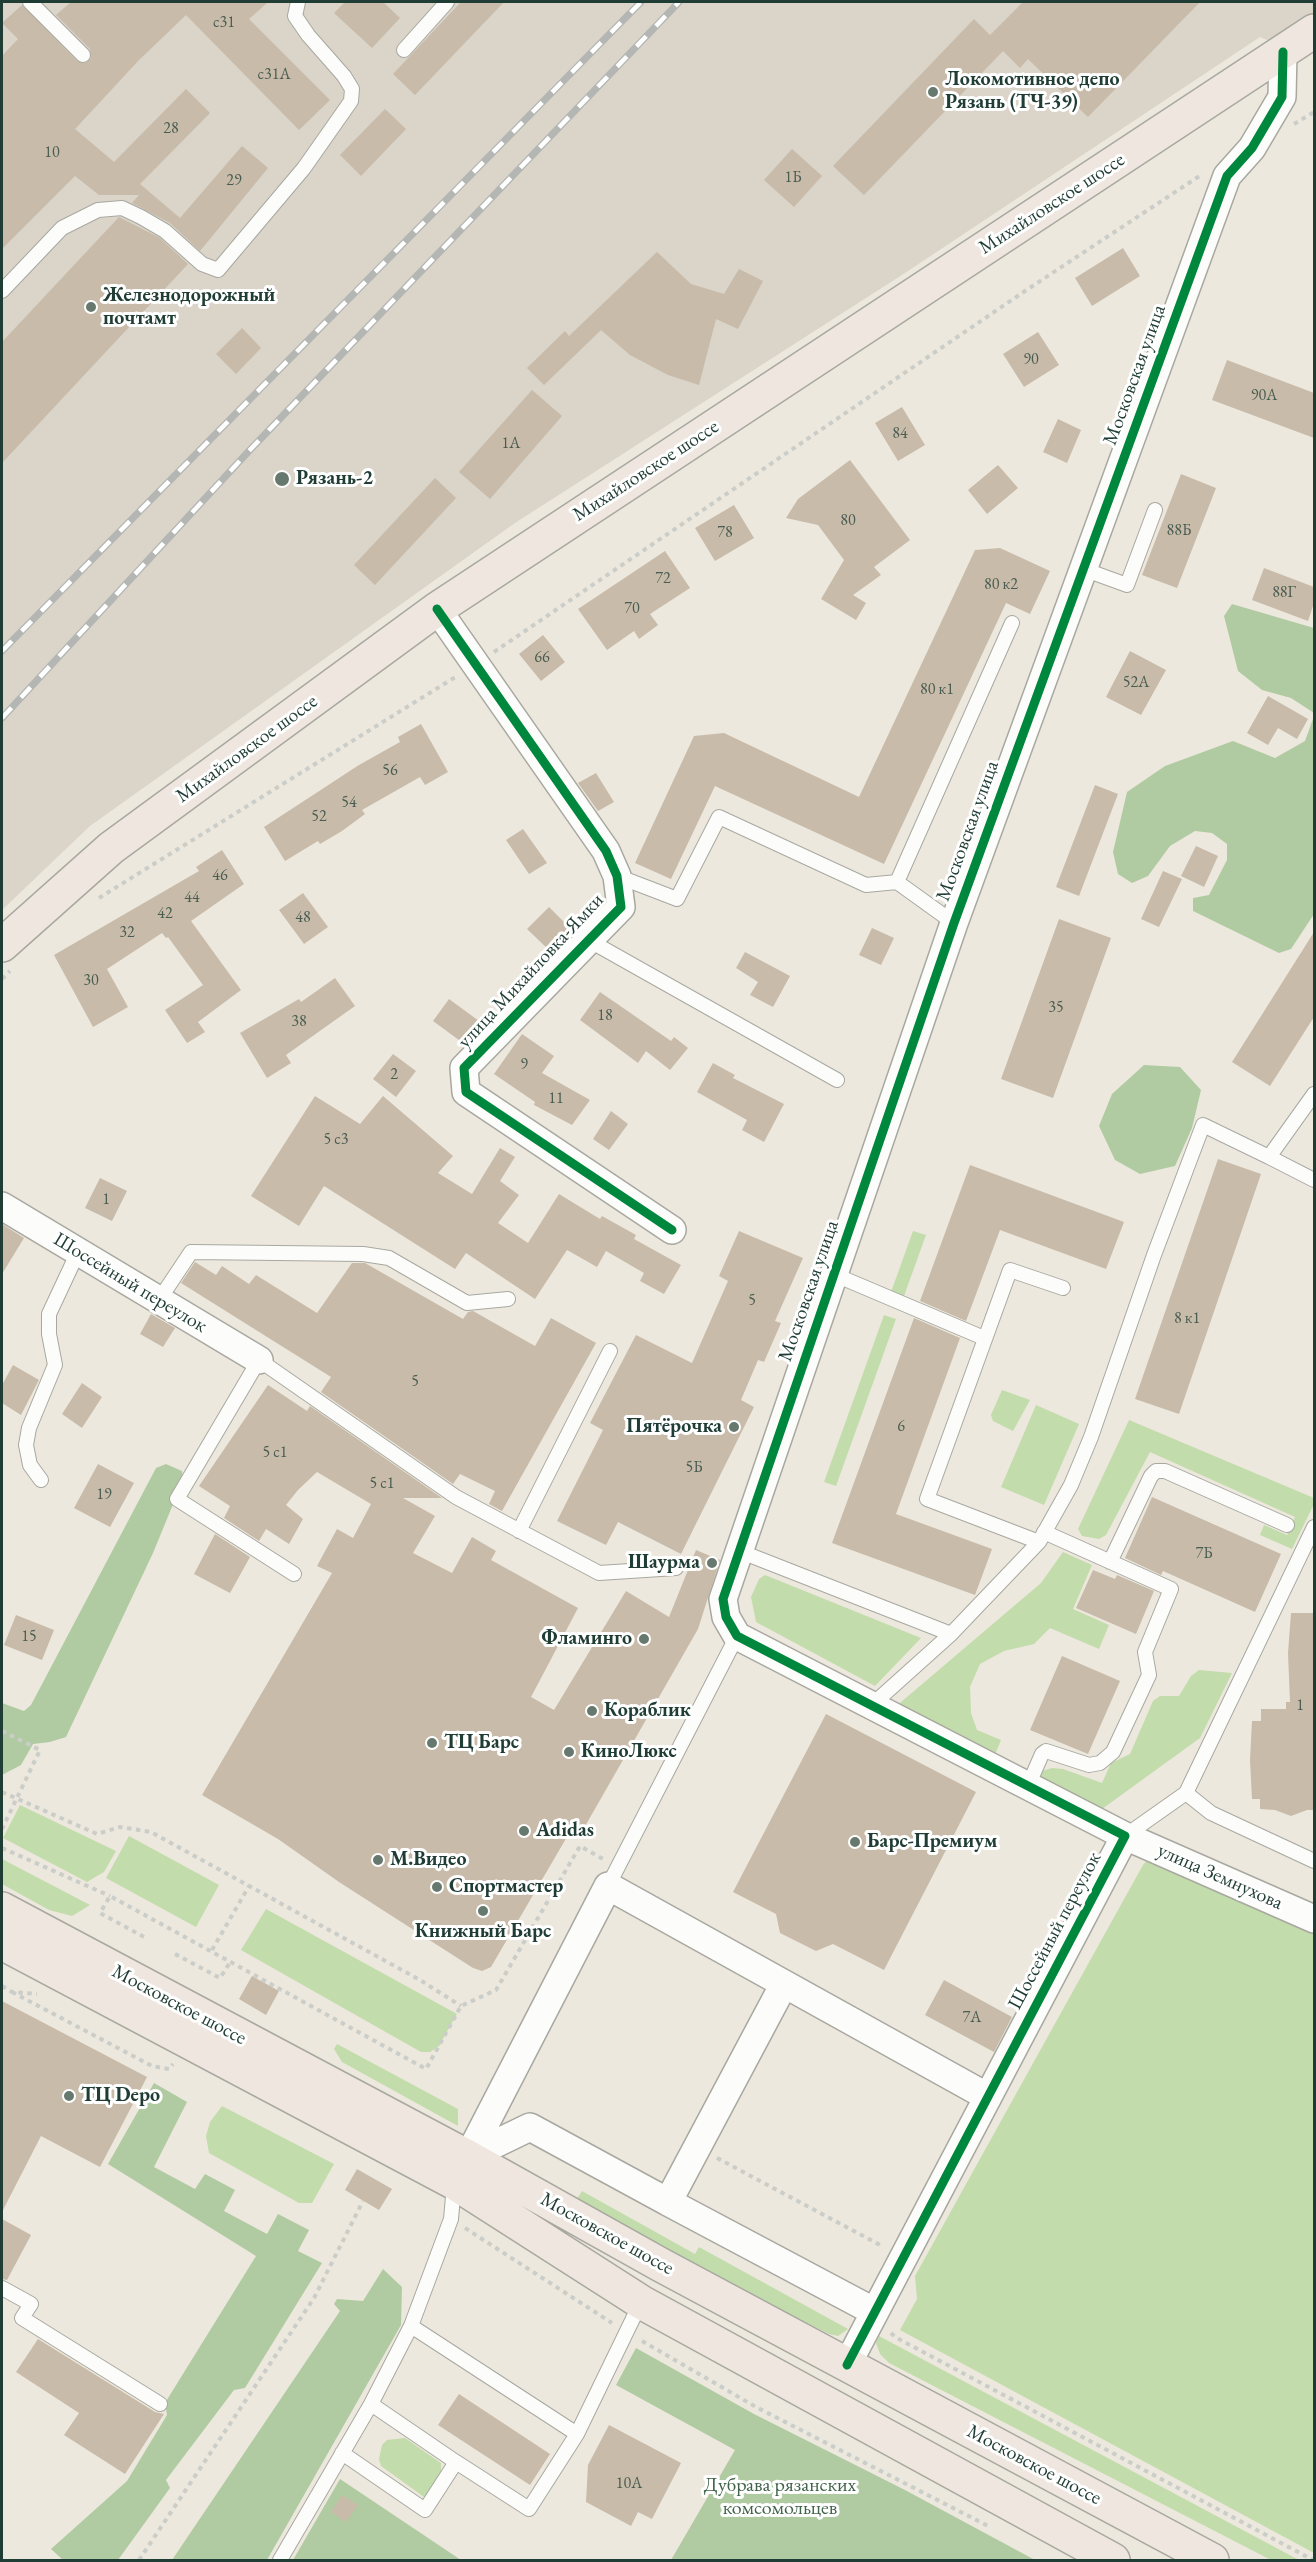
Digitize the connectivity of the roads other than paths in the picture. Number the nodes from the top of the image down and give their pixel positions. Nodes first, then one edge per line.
1 (30, 2) edge
2 (298, 2) edge
3 (447, 2) edge
4 (1314, 31) edge
5 (404, 50) dead end
6 (1283, 52) junction
7 (83, 55) dead end
8 (2, 291) edge
9 (1155, 510) dead end
10 (1083, 569) junction
11 (437, 609) junction
12 (1012, 623) dead end
13 (617, 876) junction
14 (897, 882) junction
15 (954, 923) junction
16 (590, 941) junction
17 (10, 954) edge
18 (837, 1080) dead end
19 (1314, 1094) edge
20 (1269, 1157) junction
21 (1314, 1179) edge
22 (2, 1206) edge
23 (672, 1230) dead end
24 (78, 1252) junction
25 (833, 1274) junction
26 (1063, 1288) dead end
27 (508, 1299) dead end
28 (159, 1300) junction
29 (984, 1338) junction
30 (610, 1351) dead end
31 (259, 1360) junction
32 (41, 1479) dead end
33 (1287, 1525) dead end
34 (1314, 1527) edge
35 (519, 1531) junction
36 (1042, 1537) junction
37 (739, 1551) junction
38 (1301, 1551) junction
39 (1314, 1557) edge
40 (1110, 1562) junction
41 (676, 1568) dead end
42 (294, 1574) dead end
43 (951, 1634) junction
44 (737, 1636) junction
45 (873, 1704) junction
46 (1029, 1786) junction
47 (1186, 1793) junction
48 (1125, 1836) junction
49 (1314, 1861) edge
50 (613, 1877) junction
51 (2, 1909) edge
52 (1314, 1918) edge
53 (2, 1943) edge
54 (784, 1984) junction
55 (988, 2097) junction
56 (461, 2170) junction
57 (668, 2202) junction
58 (2, 2288) edge
59 (641, 2302) junction
60 (881, 2320) junction
61 (411, 2326) junction
62 (847, 2365) junction
63 (160, 2404) dead end
64 (371, 2404) junction
65 (578, 2434) junction
66 (342, 2453) junction
67 (456, 2462) junction
68 (279, 2560) edge
69 (1113, 2560) edge
70 (1212, 2560) edge

1 - 7 lane
2 - 8 lane
3 - 5 lane
4 - 6 main road, Михайловское шоссе
6 - 10 street, Московская улица
6 - 11 main road, Михайловское шоссе
9 - 10 lane
10 - 15 street, Московская улица
11 - 13 street, улица Михайловка-Ямки
11 - 17 main road, Михайловское шоссе
12 - 14 lane
13 - 14 lane
13 - 16 street, улица Михайловка-Ямки
14 - 15 lane
15 - 25 street, Московская улица
16 - 18 lane
16 - 23 street, улица Михайловка-Ямки
19 - 20 lane
20 - 21 lane
20 - 36 lane
22 - 24 street, Шоссейный переулок
24 - 28 street, Шоссейный переулок
24 - 32 lane
25 - 29 lane
25 - 37 street, Московская улица
26 - 29 lane
27 - 28 lane
28 - 31 street, Шоссейный переулок
29 - 36 lane
30 - 35 lane
31 - 35 lane
31 - 42 lane
33 - 40 lane
34 - 38 lane
35 - 41 lane
36 - 40 lane
36 - 43 lane
37 - 43 lane
37 - 44 street, Московская улица
38 - 39 lane
38 - 47 lane
40 - 46 lane
43 - 45 lane
44 - 45 street, Шоссейный переулок
44 - 50 lane
45 - 46 street, Шоссейный переулок
46 - 48 street, Шоссейный переулок
47 - 48 lane
47 - 49 lane
48 - 52 street, улица Земнухова
48 - 55 street, Шоссейный переулок
50 - 54 street
50 - 56 street
51 - 56 main road, Московское шоссе
53 - 56 main road, Московское шоссе
54 - 55 street
54 - 57 street
55 - 60 street, Шоссейный переулок
56 - 57 street
56 - 59 main road, Московское шоссе
56 - 61 lane
56 - 62 main road, Московское шоссе
57 - 60 street
58 - 63 lane
59 - 65 lane
59 - 69 main road, Московское шоссе
60 - 62 street, Шоссейный переулок
61 - 64 lane
61 - 65 lane
62 - 70 main road, Московское шоссе
64 - 66 lane
64 - 67 lane
65 - 67 lane
66 - 67 lane
66 - 68 lane

